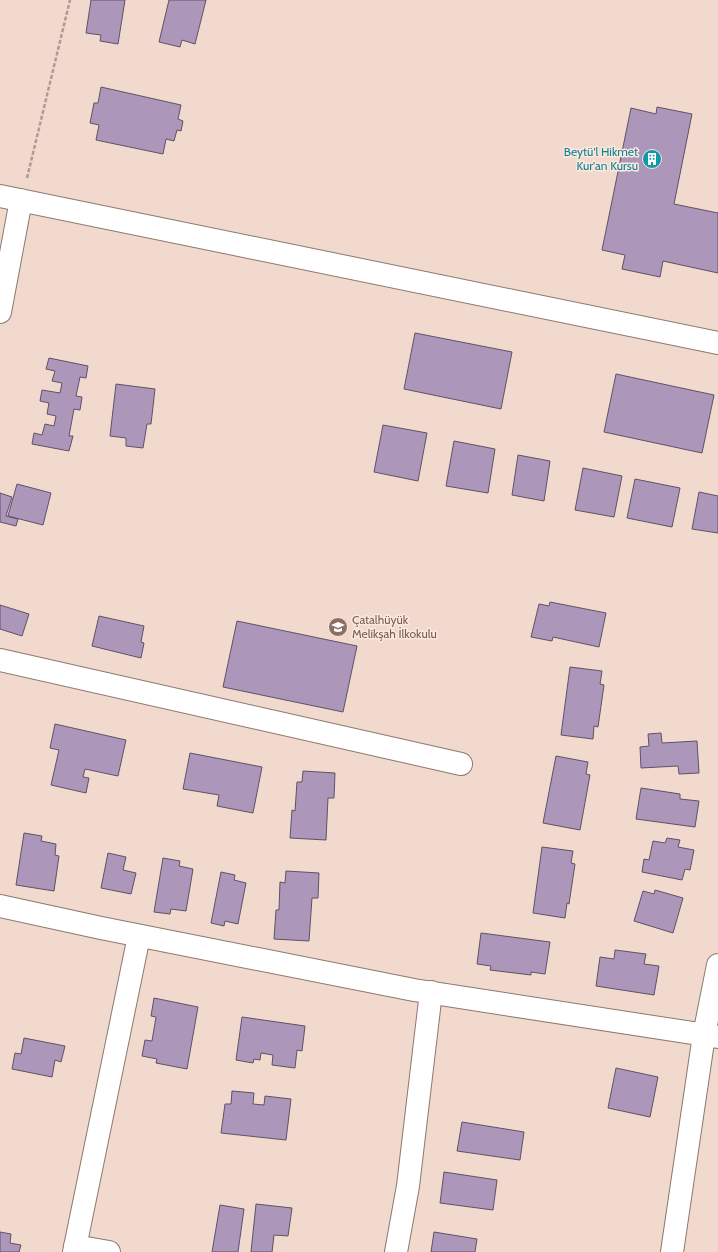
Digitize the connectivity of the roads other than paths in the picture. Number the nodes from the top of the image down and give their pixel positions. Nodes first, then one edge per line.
1 (0, 196) edge
2 (22, 200) junction
3 (0, 312) edge
4 (718, 343) edge
5 (0, 660) edge
6 (461, 764) dead end
7 (0, 906) edge
8 (139, 936) junction
9 (718, 965) edge
10 (430, 992) junction
11 (711, 1036) edge
12 (75, 1249) edge
13 (109, 1252) edge
14 (396, 1252) edge
15 (672, 1252) edge

1 - 2 street
2 - 3 street
2 - 4 street
5 - 6 street
7 - 8 street
8 - 10 street
8 - 12 street
9 - 11 street
10 - 11 street
10 - 14 street
11 - 15 street
12 - 13 street

